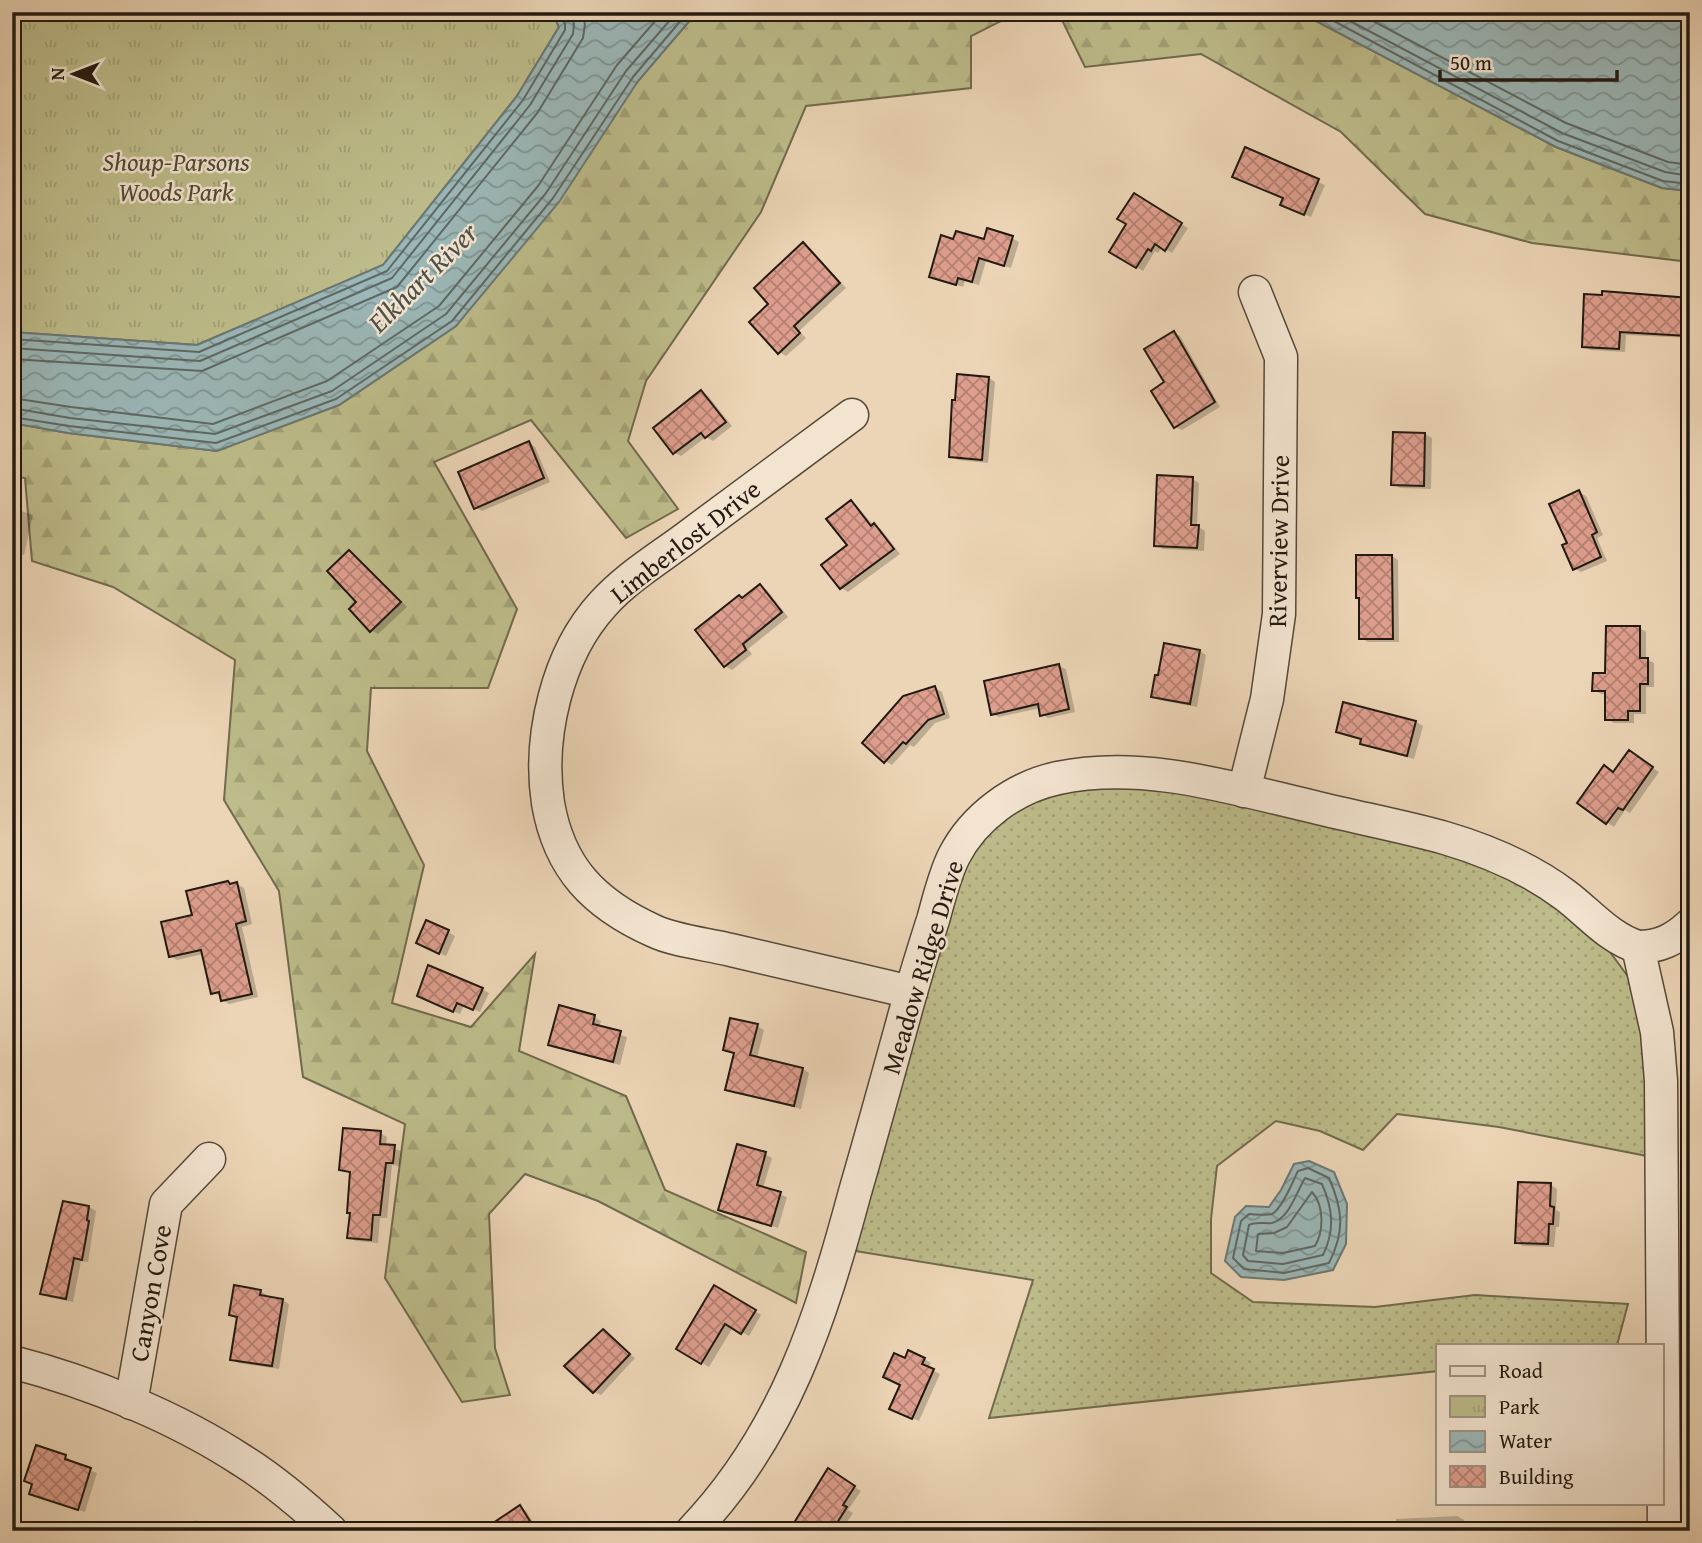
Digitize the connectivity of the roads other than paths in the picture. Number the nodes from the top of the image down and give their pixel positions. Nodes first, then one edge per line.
1 (1255, 292) dead end
2 (852, 415) dead end
3 (1244, 791) junction
4 (1690, 925) edge
5 (1638, 947) junction
6 (911, 992) junction
7 (209, 1159) dead end
8 (1663, 1344) edge
9 (12, 1362) edge
10 (131, 1403) junction
11 (1664, 1504) edge
12 (331, 1531) edge
13 (692, 1531) edge
14 (1664, 1531) edge

1 - 3 street, Riverview Drive
2 - 6 street, Limberlost Drive
3 - 5 street, Meadow Ridge Drive
3 - 6 street, Meadow Ridge Drive
4 - 5 street
5 - 8 street
6 - 13 street, Meadow Ridge Drive
7 - 10 street, Canyon Cove
9 - 10 street
10 - 12 street
11 - 14 street

